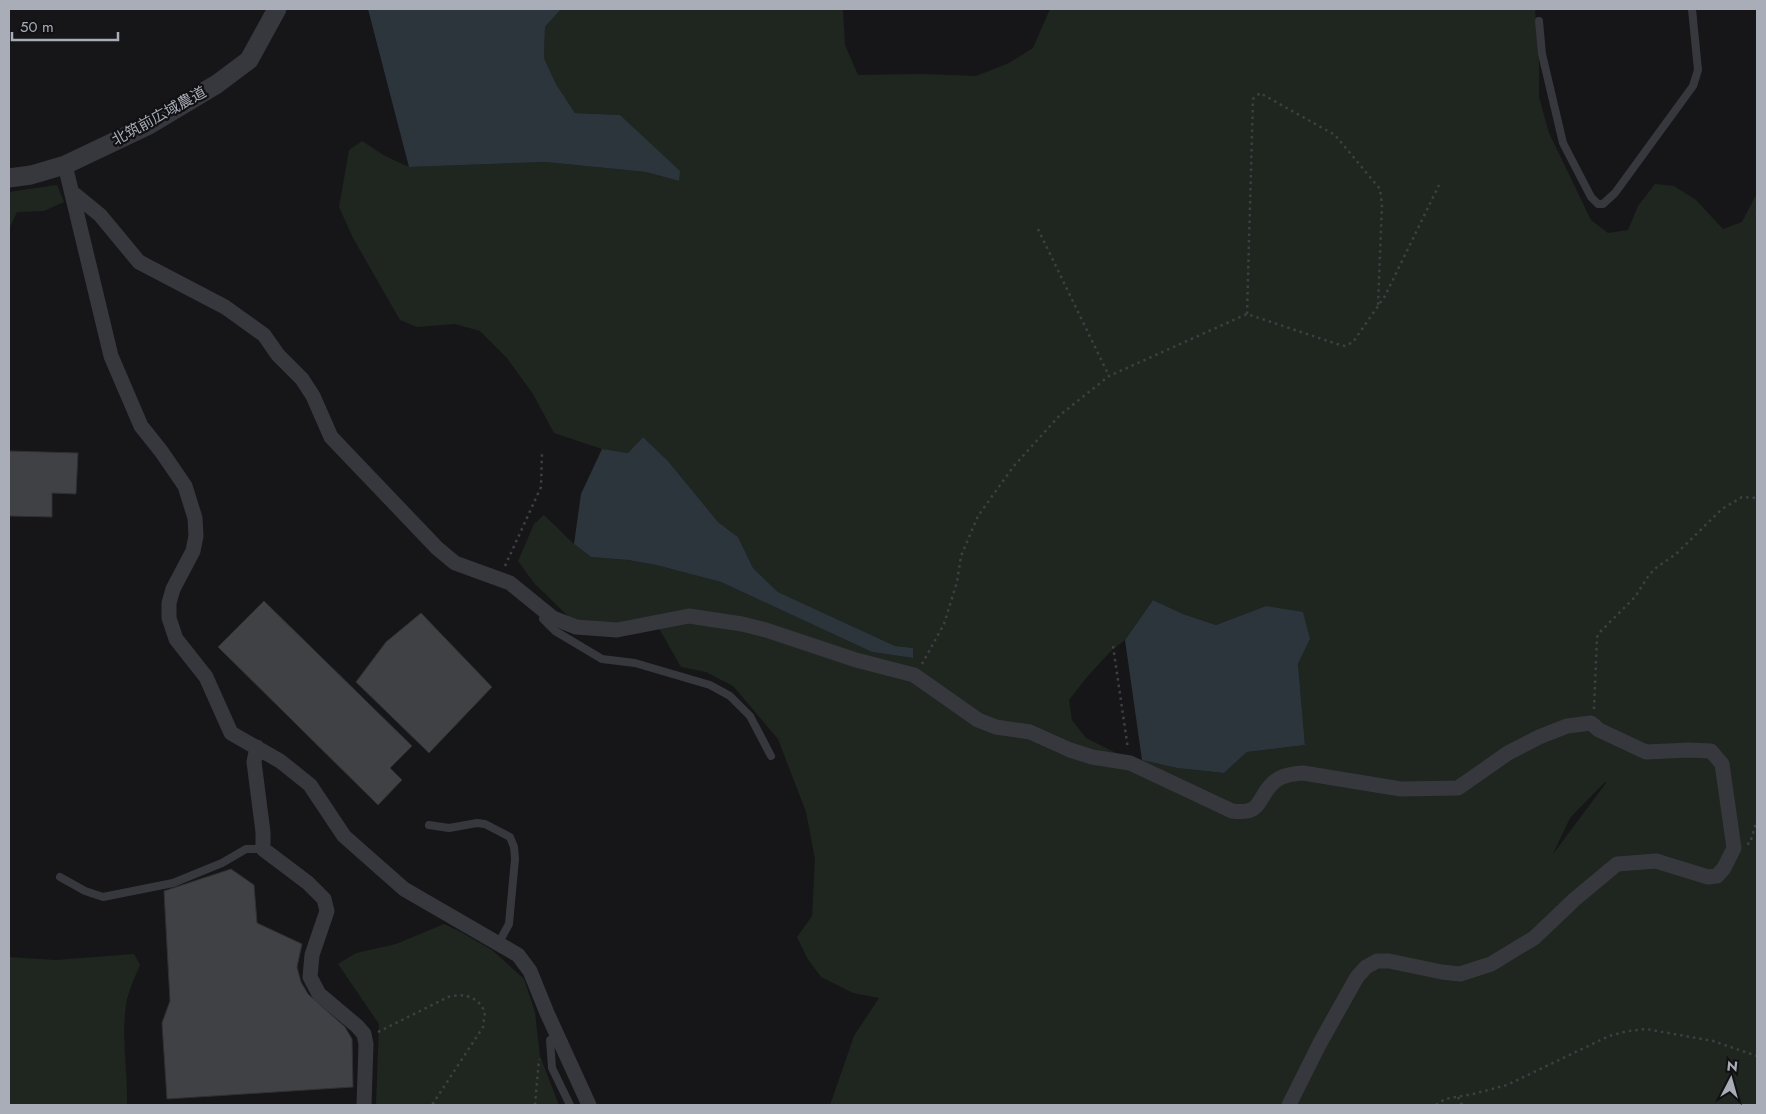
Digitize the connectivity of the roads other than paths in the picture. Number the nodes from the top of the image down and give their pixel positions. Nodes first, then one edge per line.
1 (277, 9) edge
2 (1692, 9) edge
3 (1539, 21) dead end
4 (65, 165) junction
5 (9, 178) edge
6 (73, 193) junction
7 (544, 610) junction
8 (257, 747) junction
9 (771, 756) dead end
10 (429, 826) dead end
11 (262, 849) junction
12 (60, 878) dead end
13 (498, 944) junction
14 (557, 1036) junction
15 (364, 1105) edge
16 (570, 1105) edge
17 (589, 1105) edge
18 (1289, 1105) edge

1 - 4 street, 北筑前広域農道
2 - 3 lane
4 - 5 street, 北筑前広域農道
4 - 6 street
6 - 7 street
6 - 8 street
7 - 9 lane
7 - 18 street
8 - 11 street
8 - 13 street
10 - 13 lane
11 - 12 lane
11 - 15 street
13 - 14 street
14 - 16 lane
14 - 17 street

